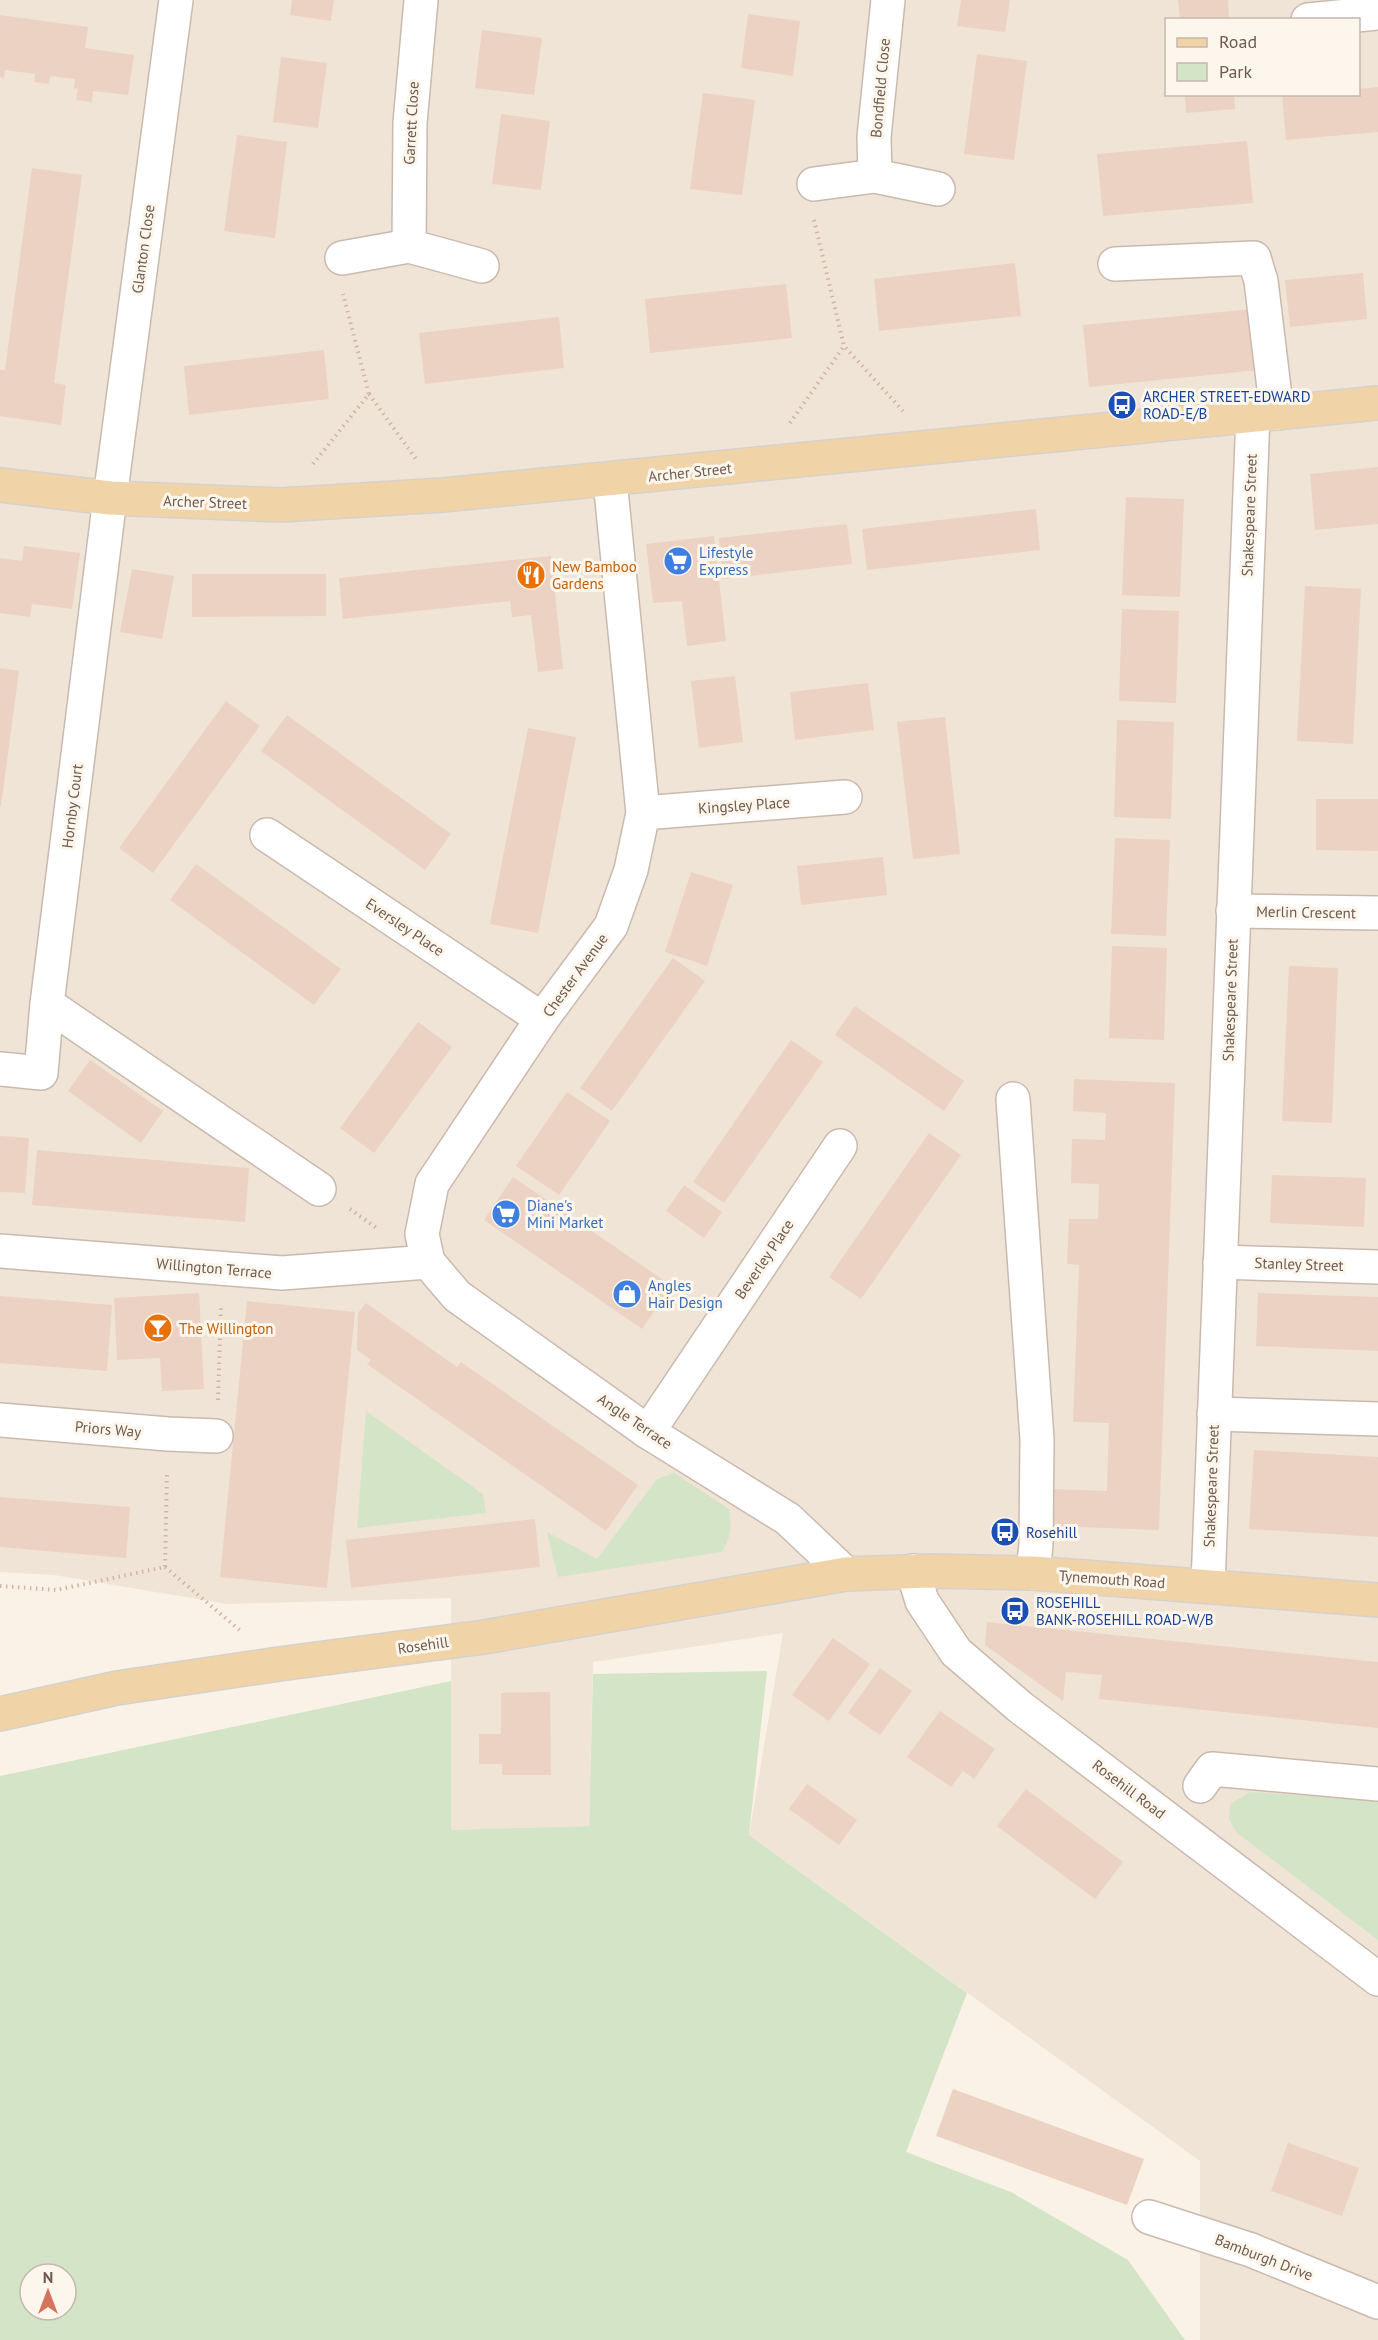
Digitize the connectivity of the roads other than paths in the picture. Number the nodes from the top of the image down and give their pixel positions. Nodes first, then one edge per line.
1 (176, 0) edge
2 (421, 0) edge
3 (888, 0) edge
4 (1378, 13) edge
5 (1328, 18) edge
6 (875, 176) junction
7 (814, 184) dead end
8 (938, 189) dead end
9 (409, 246) junction
10 (342, 258) dead end
11 (1115, 264) dead end
12 (482, 266) dead end
13 (1378, 403) edge
14 (1265, 414) junction
15 (610, 480) junction
16 (0, 484) edge
17 (110, 498) junction
18 (845, 797) dead end
19 (643, 813) junction
20 (267, 835) dead end
21 (1233, 911) junction
22 (1378, 913) edge
23 (47, 1004) junction
24 (542, 1019) junction
25 (0, 1069) edge
26 (1013, 1099) dead end
27 (840, 1146) dead end
28 (319, 1189) road end
29 (0, 1251) edge
30 (428, 1262) junction
31 (1220, 1262) junction
32 (1378, 1267) edge
33 (1214, 1414) junction
34 (1378, 1419) edge
35 (0, 1420) edge
36 (648, 1432) junction
37 (216, 1436) road end
38 (913, 1571) junction
39 (1033, 1573) junction
40 (846, 1574) junction
41 (1208, 1585) junction
42 (1378, 1600) edge
43 (0, 1714) edge
44 (1378, 1784) edge
45 (1200, 1786) dead end
46 (1378, 1979) edge
47 (1149, 2217) dead end
48 (1378, 2302) edge

1 - 17 street, Glanton Close
2 - 9 street, Garrett Close
3 - 6 street, Bondfield Close
4 - 5 street
6 - 7 street
6 - 8 street
9 - 10 street
9 - 12 street
11 - 14 street, Shakespeare Street
13 - 14 main road, Archer Street
14 - 15 main road, Archer Street
14 - 21 street, Shakespeare Street
15 - 17 main road, Archer Street
15 - 19 street, Chester Avenue
16 - 17 main road, Archer Street
17 - 23 street, Hornby Court
18 - 19 street, Kingsley Place
19 - 24 street, Chester Avenue
20 - 24 street, Eversley Place
21 - 22 street, Merlin Crescent
21 - 31 street, Shakespeare Street
23 - 25 street, Hornby Court
23 - 28 street
24 - 30 street, Chester Avenue
26 - 39 street
27 - 36 street, Beverley Place
29 - 30 street, Willington Terrace
30 - 36 street, Angle Terrace
31 - 32 street, Stanley Street
31 - 33 street, Shakespeare Street
33 - 34 street
33 - 41 street, Shakespeare Street
35 - 37 street, Priors Way
36 - 40 street, Angle Terrace
38 - 39 main road, Tynemouth Road
38 - 40 main road, Tynemouth Road
38 - 46 street, Rosehill Road
39 - 41 main road, Tynemouth Road
40 - 43 main road, Rosehill
41 - 42 main road, Tynemouth Road
44 - 45 street
47 - 48 street, Bamburgh Drive

